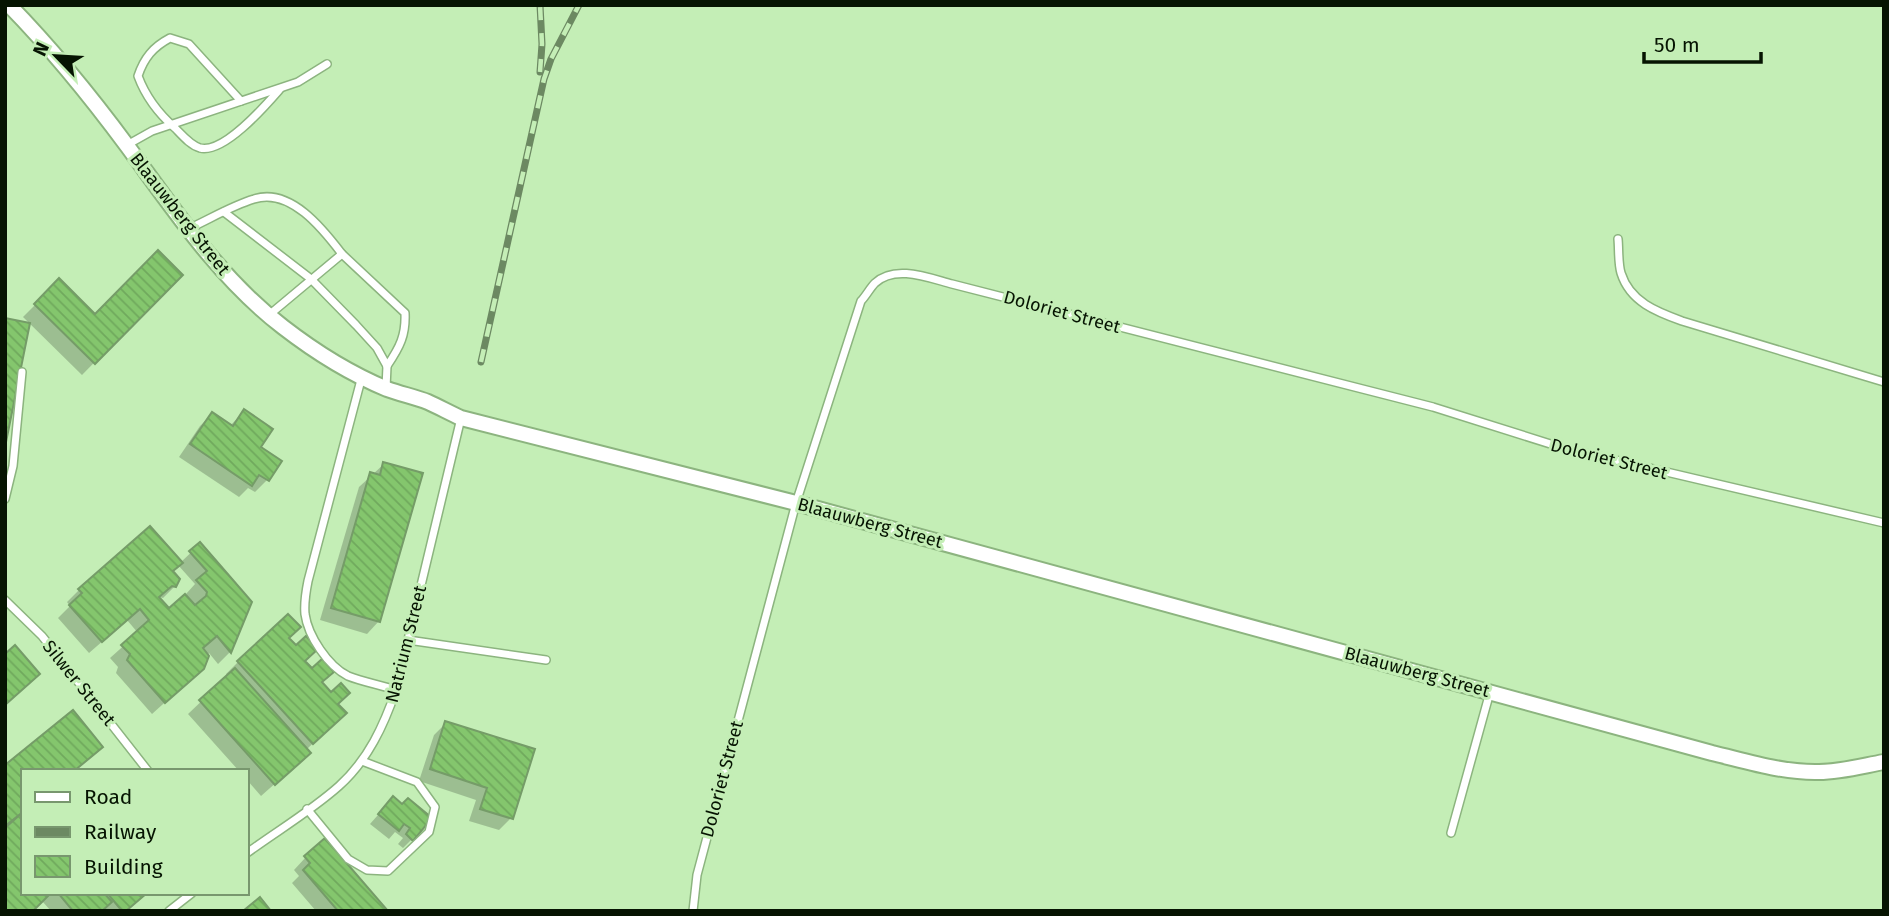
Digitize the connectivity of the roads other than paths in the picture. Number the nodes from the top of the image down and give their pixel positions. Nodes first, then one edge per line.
1 (9, 5) edge
2 (327, 64) dead end
3 (281, 89) junction
4 (241, 101) junction
5 (170, 124) junction
6 (127, 145) junction
7 (224, 212) junction
8 (188, 229) junction
9 (1618, 239) dead end
10 (342, 254) junction
11 (311, 279) junction
12 (268, 315) junction
13 (387, 366) junction
14 (22, 372) dead end
15 (362, 376) junction
16 (1884, 382) edge
17 (386, 388) junction
18 (461, 418) junction
19 (5, 499) edge
20 (796, 503) junction
21 (1884, 523) edge
22 (5, 600) edge
23 (408, 640) junction
24 (547, 660) dead end
25 (396, 690) junction
26 (1490, 692) junction
27 (362, 761) junction
28 (1884, 762) edge
29 (146, 769) edge
30 (307, 809) junction
31 (1451, 833) dead end
32 (248, 852) edge
33 (189, 895) edge
34 (169, 911) edge
35 (693, 911) edge

1 - 6 street, Blaauwberg Street
2 - 3 lane
3 - 4 lane
3 - 5 lane
4 - 5 lane
4 - 5 lane
5 - 6 lane
6 - 8 street, Blaauwberg Street
7 - 8 lane
7 - 10 lane
7 - 11 lane
8 - 12 street, Blaauwberg Street
9 - 16 lane
10 - 11 lane
10 - 13 lane
11 - 12 lane
11 - 13 lane
12 - 15 street, Blaauwberg Street
13 - 17 lane
14 - 19 lane
15 - 17 street, Blaauwberg Street
15 - 25 lane
17 - 18 street, Blaauwberg Street
18 - 20 street, Blaauwberg Street
18 - 23 lane, Natrium Street
20 - 21 lane, Doloriet Street
20 - 26 street, Blaauwberg Street
20 - 35 lane, Doloriet Street
22 - 29 lane, Silwer Street
23 - 24 lane
23 - 25 lane, Natrium Street
25 - 27 lane, Natrium Street
26 - 28 street, Blaauwberg Street
26 - 31 lane
27 - 30 lane, Natrium Street
27 - 30 lane
30 - 32 lane, Natrium Street
33 - 34 lane

